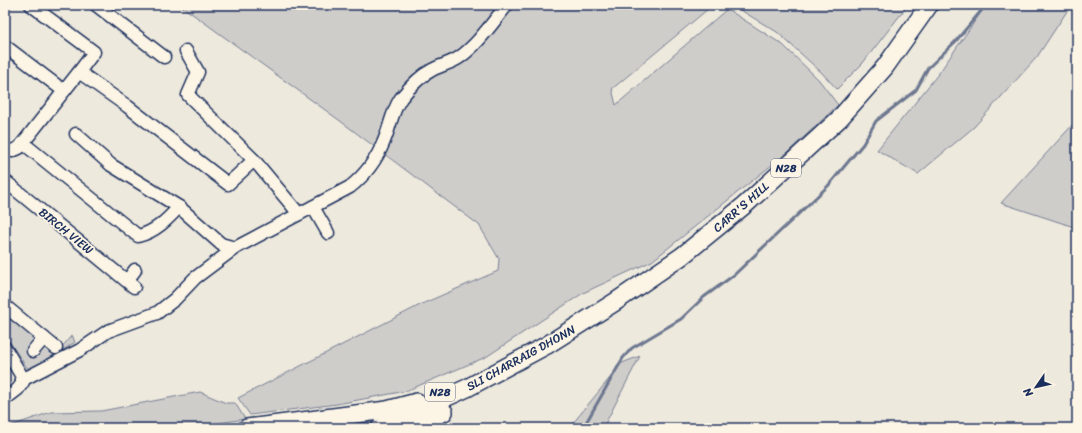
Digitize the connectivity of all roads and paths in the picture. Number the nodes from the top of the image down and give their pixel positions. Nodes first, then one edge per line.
1 (31, 5) edge
2 (96, 5) edge
3 (507, 5) edge
4 (929, 5) edge
5 (5, 46) edge
6 (186, 51) dead end
7 (164, 57) dead end
8 (79, 72) junction
9 (64, 91) junction
10 (76, 134) dead end
11 (23, 143) junction
12 (5, 150) edge
13 (254, 160) junction
14 (5, 181) edge
15 (179, 207) junction
16 (313, 207) junction
17 (299, 214) junction
18 (328, 233) dead end
19 (235, 248) junction
20 (135, 270) dead end
21 (615, 302) junction
22 (5, 306) edge
23 (44, 338) junction
24 (5, 348) edge
25 (56, 348) dead end
26 (33, 351) dead end
27 (22, 380) junction
28 (5, 399) edge
29 (247, 428) edge
30 (380, 428) edge
31 (411, 428) edge

1 - 8 street
2 - 7 street
3 - 16 street
4 - 21 highway, CARR'S HILL / N28
5 - 9 street
6 - 13 street
8 - 9 street
8 - 13 street
9 - 11 street
10 - 15 street
11 - 12 street
11 - 15 street
13 - 17 street
14 - 20 street, BIRCH VIEW
15 - 19 street
16 - 17 street
16 - 18 street
17 - 19 street
19 - 27 street
21 - 29 highway, N28
21 - 30 highway, SLI CHARRAIG DHONN / N28
21 - 31 highway, N28
22 - 23 street
23 - 25 street
23 - 26 street
24 - 27 street
27 - 28 street

